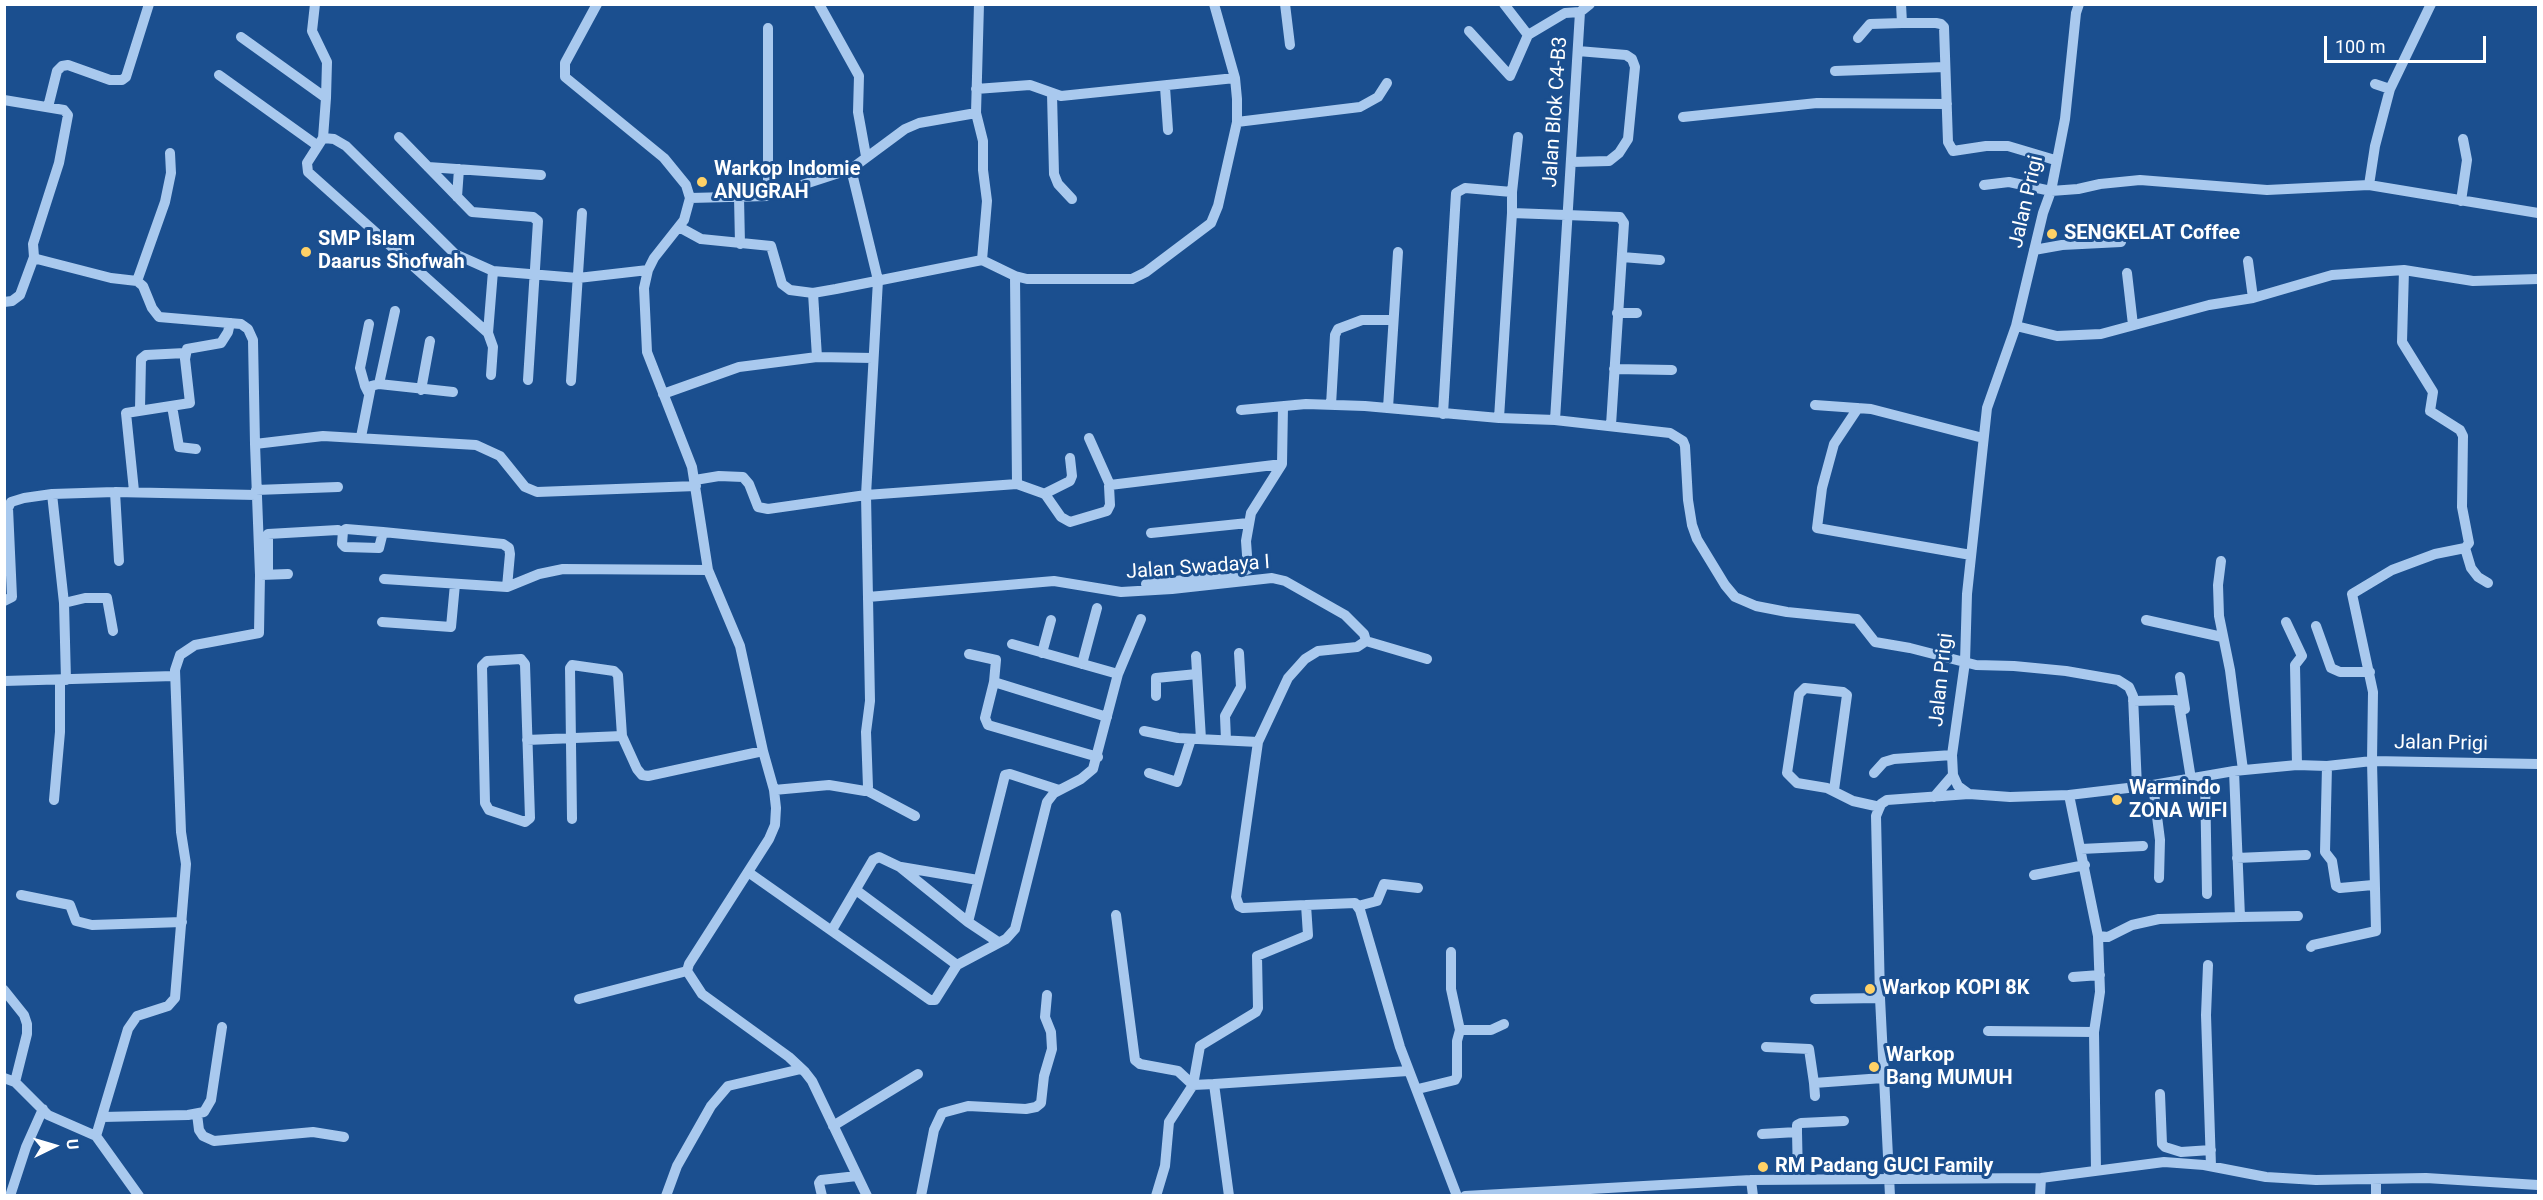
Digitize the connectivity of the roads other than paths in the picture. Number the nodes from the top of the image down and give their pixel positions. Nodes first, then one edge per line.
1 (149, 4) edge
2 (315, 4) edge
3 (597, 4) edge
4 (819, 4) edge
5 (979, 4) edge
6 (1214, 4) edge
7 (1285, 4) edge
8 (1503, 4) edge
9 (1590, 4) edge
10 (1901, 4) edge
11 (2079, 4) edge
12 (2431, 4) edge
13 (1562, 9) edge
14 (1580, 12) junction
15 (1902, 23) junction
16 (768, 28) dead end
17 (1469, 31) dead end
18 (1528, 35) junction
19 (241, 37) dead end
20 (1858, 38) dead end
21 (1290, 45) dead end
22 (1578, 51) junction
23 (1945, 67) junction
24 (1835, 71) dead end
25 (219, 75) dead end
26 (1235, 78) junction
27 (1387, 83) dead end
28 (2375, 84) dead end
29 (1165, 87) junction
30 (976, 89) junction
31 (2390, 89) junction
32 (1052, 94) junction
33 (326, 98) junction
34 (4, 100) edge
35 (1947, 104) junction
36 (48, 107) junction
37 (976, 113) junction
38 (1683, 117) dead end
39 (1237, 122) junction
40 (1168, 130) dead end
41 (399, 137) dead end
42 (1518, 137) dead end
43 (2463, 139) dead end
44 (321, 142) junction
45 (170, 153) dead end
46 (866, 156) junction
47 (2055, 160) junction
48 (1572, 162) junction
49 (428, 167) junction
50 (459, 169) junction
51 (851, 169) junction
52 (541, 175) dead end
53 (1984, 185) dead end
54 (2369, 186) junction
55 (2051, 191) junction
56 (1512, 192) junction
57 (768, 195) junction
58 (457, 197) junction
59 (739, 197) junction
60 (690, 198) junction
61 (1071, 199) dead end
62 (2461, 201) junction
63 (582, 213) dead end
64 (1512, 213) junction
65 (2538, 213) edge
66 (1567, 215) junction
67 (679, 227) junction
68 (2121, 242) dead end
69 (740, 244) junction
70 (2034, 250) junction
71 (1398, 252) dead end
72 (34, 257) junction
73 (1622, 257) junction
74 (981, 260) junction
75 (1660, 260) dead end
76 (2248, 261) dead end
77 (648, 270) junction
78 (2404, 270) junction
79 (493, 271) junction
80 (2127, 273) dead end
81 (534, 274) junction
82 (1015, 276) junction
83 (578, 278) junction
84 (2538, 279) edge
85 (878, 280) junction
86 (136, 281) junction
87 (813, 293) junction
88 (2253, 298) junction
89 (4, 302) edge
90 (395, 311) dead end
91 (1617, 313) junction
92 (1637, 313) dead end
93 (1393, 320) junction
94 (230, 323) junction
95 (369, 324) dead end
96 (2133, 325) junction
97 (2016, 326) junction
98 (488, 333) junction
99 (430, 341) dead end
100 (185, 353) junction
101 (817, 357) junction
102 (873, 358) junction
103 (1614, 369) junction
104 (1671, 370) dead end
105 (491, 375) dead end
106 (528, 380) dead end
107 (571, 381) dead end
108 (379, 384) junction
109 (420, 390) junction
110 (369, 392) junction
111 (453, 392) dead end
112 (663, 394) junction
113 (1331, 405) junction
114 (1815, 405) dead end
115 (172, 406) junction
116 (1288, 406) junction
117 (1388, 408) junction
118 (1858, 408) junction
119 (140, 409) junction
120 (1241, 410) dead end
121 (1443, 414) junction
122 (1499, 418) junction
123 (1555, 420) junction
124 (1611, 425) junction
125 (361, 438) junction
126 (1089, 438) dead end
127 (1983, 438) junction
128 (255, 444) junction
129 (196, 449) dead end
130 (1070, 458) dead end
131 (1282, 464) junction
132 (695, 483) junction
133 (1017, 484) junction
134 (1110, 484) junction
135 (338, 487) dead end
136 (134, 491) junction
137 (115, 492) junction
138 (256, 493) junction
139 (52, 494) junction
140 (1044, 494) junction
141 (866, 495) junction
142 (1248, 523) junction
143 (338, 530) dead end
144 (383, 532) dead end
145 (1151, 533) dead end
146 (2465, 548) junction
147 (1971, 555) junction
148 (120, 561) dead end
149 (2221, 561) dead end
150 (708, 570) junction
151 (288, 574) dead end
152 (264, 575) junction
153 (384, 579) dead end
154 (2488, 583) dead end
155 (455, 584) junction
156 (507, 587) junction
157 (1120, 592) junction
158 (868, 597) junction
159 (4, 601) edge
160 (64, 603) junction
161 (1097, 608) dead end
162 (1141, 619) dead end
163 (1051, 620) dead end
164 (2146, 620) dead end
165 (382, 622) dead end
166 (2286, 622) dead end
167 (2316, 626) dead end
168 (113, 631) dead end
169 (2222, 637) junction
170 (1366, 641) junction
171 (1012, 644) dead end
172 (1042, 653) junction
173 (1239, 653) dead end
174 (969, 654) dead end
175 (1196, 656) dead end
176 (1427, 659) dead end
177 (1965, 662) junction
178 (1082, 664) junction
179 (2370, 672) junction
180 (1118, 674) junction
181 (1197, 674) junction
182 (174, 676) junction
183 (2180, 677) dead end
184 (63, 680) junction
185 (4, 681) edge
186 (994, 682) junction
187 (1156, 696) dead end
188 (2133, 701) junction
189 (1107, 717) junction
190 (1144, 731) dead end
191 (622, 736) junction
192 (572, 738) junction
193 (1196, 739) junction
194 (527, 740) junction
195 (1226, 740) junction
196 (1258, 742) junction
197 (763, 751) junction
198 (1952, 755) junction
199 (1098, 757) junction
200 (2372, 761) junction
201 (2538, 764) edge
202 (2297, 765) junction
203 (2327, 766) junction
204 (2239, 770) junction
205 (1149, 773) dead end
206 (1874, 773) dead end
207 (1953, 775) junction
208 (2198, 778) junction
209 (2153, 786) junction
210 (2137, 788) junction
211 (774, 790) junction
212 (866, 790) junction
213 (1059, 790) junction
214 (1834, 790) junction
215 (1969, 794) junction
216 (2069, 795) junction
217 (1934, 797) junction
218 (54, 800) dead end
219 (1880, 807) junction
220 (915, 816) dead end
221 (572, 819) dead end
222 (2143, 846) dead end
223 (2081, 849) junction
224 (2306, 855) dead end
225 (2237, 858) junction
226 (2085, 865) junction
227 (900, 867) junction
228 (748, 872) junction
229 (2034, 875) dead end
230 (2159, 878) dead end
231 (978, 880) junction
232 (2373, 885) junction
233 (1418, 888) dead end
234 (856, 890) junction
235 (2207, 894) dead end
236 (21, 895) dead end
237 (1306, 905) junction
238 (1358, 906) junction
239 (1116, 915) dead end
240 (2240, 916) junction
241 (2298, 916) dead end
242 (182, 922) junction
243 (968, 922) junction
244 (832, 930) junction
245 (2098, 936) junction
246 (998, 942) junction
247 (2311, 947) dead end
248 (1451, 951) dead end
249 (957, 965) junction
250 (2208, 965) dead end
251 (687, 971) junction
252 (2100, 975) junction
253 (2073, 977) dead end
254 (4, 990) edge
255 (1047, 995) dead end
256 (1880, 998) junction
257 (579, 999) dead end
258 (1815, 999) dead end
259 (1504, 1024) dead end
260 (222, 1027) dead end
261 (1460, 1030) junction
262 (1988, 1031) dead end
263 (2094, 1032) junction
264 (1766, 1047) dead end
265 (801, 1069) junction
266 (1408, 1071) junction
267 (918, 1074) dead end
268 (1883, 1078) junction
269 (10, 1080) edge
270 (1188, 1080) junction
271 (1814, 1083) junction
272 (1214, 1084) junction
273 (1418, 1089) junction
274 (2160, 1094) dead end
275 (1815, 1096) dead end
276 (43, 1110) junction
277 (197, 1114) junction
278 (103, 1117) junction
279 (1844, 1121) dead end
280 (833, 1126) junction
281 (1797, 1131) junction
282 (1762, 1134) dead end
283 (96, 1136) junction
284 (344, 1137) dead end
285 (2211, 1150) junction
286 (2211, 1166) junction
287 (2096, 1170) junction
288 (857, 1176) junction
289 (2040, 1178) junction
290 (1798, 1179) junction
291 (2376, 1179) junction
292 (1752, 1180) junction
293 (1889, 1180) junction
294 (2538, 1185) edge
295 (10, 1196) edge
296 (139, 1196) edge
297 (666, 1196) edge
298 (822, 1196) edge
299 (867, 1196) edge
300 (921, 1196) edge
301 (1156, 1196) edge
302 (1229, 1196) edge
303 (1457, 1196) edge
304 (1465, 1196) edge
305 (1753, 1196) edge
306 (1890, 1196) edge
307 (2040, 1196) edge
308 (2376, 1196) edge

1 - 36 street
2 - 33 street
3 - 60 street
4 - 46 street
5 - 30 street
6 - 26 street
7 - 21 street
8 - 18 street
9 - 14 street
10 - 15 street
11 - 47 street, Jalan Prigi
12 - 31 street
13 - 14 street
13 - 18 street
14 - 22 street, Jalan Blok C4-B3
15 - 20 street
15 - 23 street
16 - 57 street
17 - 18 street
19 - 33 street
22 - 48 street, Jalan Blok C4-B3
22 - 48 street
23 - 24 street
23 - 35 street
25 - 44 street
26 - 29 street
26 - 39 street
27 - 39 street
28 - 31 street
29 - 32 street
29 - 40 street
30 - 32 street
30 - 37 street
31 - 54 street
32 - 61 street
33 - 44 street
34 - 36 street
35 - 38 street
35 - 47 street
36 - 72 street
37 - 46 street
37 - 74 street
39 - 82 street
41 - 49 street
42 - 56 street
43 - 62 street
44 - 79 street
44 - 98 street
45 - 86 street
46 - 51 street
47 - 55 street, Jalan Prigi
48 - 66 street, Jalan Blok C4-B3
49 - 50 street
49 - 58 street
50 - 52 street
50 - 58 street
51 - 57 street
51 - 85 street
53 - 55 street
54 - 55 street
54 - 62 street
55 - 70 street, Jalan Prigi
56 - 64 street
56 - 121 street
57 - 59 street
58 - 81 street
59 - 60 street
59 - 69 street
60 - 67 street
62 - 65 street
63 - 83 street
64 - 66 street
64 - 122 street
66 - 73 street
66 - 123 street, Jalan Blok C4-B3
67 - 69 street
67 - 77 street
68 - 70 street
69 - 87 street
70 - 97 street, Jalan Prigi
71 - 93 street
72 - 86 street
72 - 89 street
73 - 75 street
73 - 91 street
74 - 82 street
74 - 85 street
76 - 88 street
77 - 83 street
77 - 112 street
78 - 84 street
78 - 88 street
78 - 146 street
79 - 81 street
79 - 98 street
80 - 96 street
81 - 83 street
81 - 106 street
82 - 133 street
83 - 107 street
85 - 87 street
85 - 102 street
86 - 94 street
87 - 101 street
88 - 96 street
90 - 108 street
91 - 92 street
91 - 103 street
93 - 113 street
93 - 117 street
94 - 100 street
94 - 128 street
95 - 110 street
96 - 97 street
97 - 127 street, Jalan Prigi
98 - 105 street
99 - 109 street
100 - 115 street
100 - 119 street
101 - 102 street
101 - 112 street
102 - 141 street
103 - 104 street
103 - 124 street
108 - 109 street
108 - 110 street
109 - 111 street
110 - 125 street
112 - 132 street
113 - 116 street
113 - 117 street
114 - 118 street
115 - 119 street
115 - 129 street
116 - 120 street
116 - 131 street
117 - 121 street
118 - 127 street
118 - 147 street
119 - 136 street
121 - 122 street
122 - 123 street
123 - 124 street
124 - 177 street
125 - 128 street
125 - 132 street
126 - 134 street
127 - 147 street, Jalan Prigi
128 - 138 street
130 - 140 street
131 - 134 street
131 - 142 street
132 - 141 street
132 - 150 street
133 - 140 street
133 - 141 street
134 - 140 street
135 - 138 street
136 - 137 street
136 - 138 street
137 - 139 street
137 - 148 street
138 - 152 street
139 - 159 street
139 - 160 street
141 - 158 street
142 - 145 street
142 - 157 street
143 - 152 street
144 - 156 street
146 - 154 street
146 - 179 street
147 - 177 street, Jalan Prigi
149 - 169 street
150 - 156 street
150 - 197 street
151 - 152 street
152 - 182 street
153 - 155 street
155 - 156 street
155 - 165 street
157 - 158 street, Jalan Swadaya I
157 - 170 street, Jalan Swadaya I
158 - 212 street
160 - 168 street
160 - 184 street
161 - 178 street
162 - 180 street
163 - 172 street
164 - 169 street
166 - 202 street
167 - 179 street
169 - 204 street
170 - 176 street
170 - 196 street
171 - 172 street
172 - 178 street
173 - 195 street
174 - 186 street
175 - 181 street
177 - 188 street
177 - 198 street, Jalan Prigi
178 - 180 street
179 - 200 street
180 - 189 street
181 - 187 street
181 - 193 street
182 - 184 street
182 - 242 street
183 - 208 street
184 - 185 street
184 - 218 street
186 - 189 street
186 - 199 street
188 - 208 street
188 - 210 street
189 - 199 street
190 - 193 street
191 - 192 street
191 - 192 street
191 - 197 street
192 - 194 street
192 - 221 street
193 - 195 street
193 - 205 street
194 - 194 street
195 - 196 street
196 - 237 street
197 - 211 street
198 - 206 street
198 - 207 street, Jalan Prigi
199 - 213 street
200 - 201 street, Jalan Prigi
200 - 203 street, Jalan Prigi
200 - 232 street
202 - 203 street, Jalan Prigi
202 - 204 street, Jalan Prigi
203 - 232 street
204 - 208 street, Jalan Prigi
204 - 225 street
207 - 215 street
207 - 217 street
208 - 209 street, Jalan Prigi
208 - 235 street
209 - 210 street, Jalan Prigi
209 - 230 street
210 - 216 street, Jalan Prigi
211 - 212 street
211 - 228 street
212 - 220 street
213 - 231 street
213 - 246 street
214 - 214 street
214 - 219 street
215 - 216 street, Jalan Prigi
215 - 217 street, Jalan Prigi
216 - 223 street
217 - 219 street, Jalan Prigi
219 - 256 street
222 - 223 street
223 - 226 street
224 - 225 street
225 - 240 street
226 - 229 street
226 - 245 street
227 - 231 street
227 - 234 street
227 - 243 street
228 - 244 street
228 - 251 street
231 - 243 street
232 - 247 street
233 - 238 street
234 - 244 street
234 - 249 street
236 - 242 street
237 - 238 street
237 - 270 street
238 - 266 street
239 - 270 street
240 - 241 street
240 - 245 street
242 - 278 street
243 - 246 street
244 - 249 street
245 - 252 street
246 - 249 street
248 - 261 street
250 - 285 street
251 - 257 street
251 - 265 street
252 - 253 street
252 - 263 street
254 - 269 street
255 - 300 street
256 - 258 street
256 - 268 street
259 - 261 street
260 - 277 street
261 - 273 street
262 - 263 street
263 - 287 street
264 - 271 street
265 - 280 street
265 - 297 street
266 - 272 street
266 - 273 street
267 - 280 street
268 - 271 street
268 - 293 street
269 - 276 street
270 - 272 street
270 - 301 street
271 - 275 street
272 - 302 street
273 - 303 street
274 - 285 street
276 - 283 street
276 - 295 street
277 - 278 street
277 - 284 street
278 - 283 street
279 - 281 street
280 - 288 street
281 - 282 street
281 - 290 street
283 - 296 street
285 - 286 street
286 - 287 street
286 - 291 street
287 - 289 street
288 - 298 street
288 - 299 street
289 - 293 street
289 - 307 street
290 - 292 street
290 - 293 street
291 - 294 street
291 - 308 street
292 - 304 street
292 - 305 street
293 - 306 street

